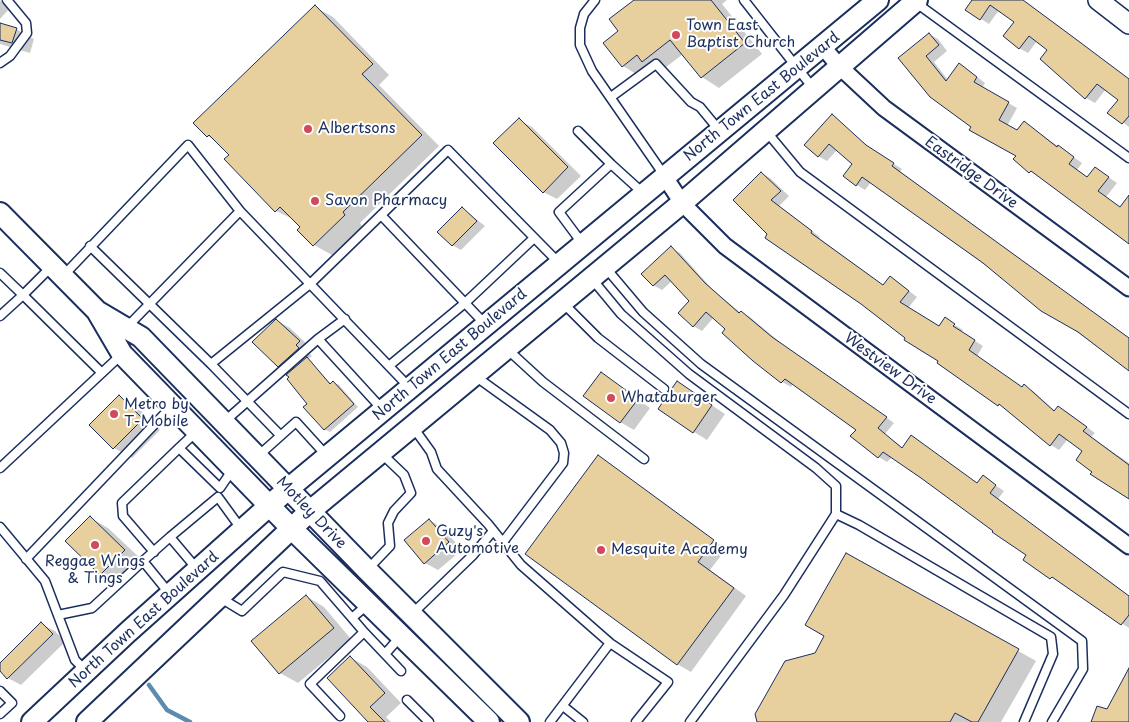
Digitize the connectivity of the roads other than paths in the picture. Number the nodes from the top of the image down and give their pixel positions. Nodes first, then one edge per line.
1 (6, 0) edge
2 (595, 0) edge
3 (744, 0) edge
4 (878, 0) edge
5 (1098, 0) edge
6 (916, 1) edge
7 (1129, 24) edge
8 (822, 47) junction
9 (0, 64) edge
10 (839, 66) junction
11 (796, 68) junction
12 (813, 88) junction
13 (611, 97) junction
14 (765, 129) junction
15 (578, 131) dead end
16 (720, 131) junction
17 (1129, 158) edge
18 (611, 164) junction
19 (665, 177) junction
20 (644, 194) junction
21 (682, 203) junction
22 (240, 211) junction
23 (0, 214) edge
24 (381, 215) junction
25 (534, 238) junction
26 (584, 244) junction
27 (90, 246) junction
28 (560, 264) junction
29 (57, 271) junction
30 (597, 272) junction
31 (0, 273) edge
32 (310, 284) junction
33 (1129, 288) edge
34 (22, 295) junction
35 (562, 301) junction
36 (464, 303) junction
37 (149, 306) junction
38 (97, 311) junction
39 (0, 316) edge
40 (345, 319) junction
41 (486, 325) junction
42 (126, 328) junction
43 (318, 339) junction
44 (506, 348) junction
45 (122, 354) junction
46 (211, 364) junction
47 (390, 365) junction
48 (102, 373) junction
49 (474, 375) junction
50 (410, 388) junction
51 (664, 389) dead end
52 (249, 402) junction
53 (173, 406) junction
54 (383, 410) junction
55 (1129, 414) edge
56 (224, 423) junction
57 (412, 426) junction
58 (197, 431) junction
59 (280, 435) junction
60 (179, 448) junction
61 (381, 452) junction
62 (256, 457) junction
63 (327, 457) junction
64 (644, 459) dead end
65 (0, 468) edge
66 (234, 469) junction
67 (220, 488) junction
68 (288, 489) junction
69 (218, 497) junction
70 (270, 506) junction
71 (309, 512) junction
72 (836, 514) junction
73 (0, 527) edge
74 (292, 529) junction
75 (242, 531) junction
76 (494, 531) junction
77 (170, 537) junction
78 (503, 542) junction
79 (1129, 546) edge
80 (154, 552) junction
81 (26, 559) junction
82 (143, 561) junction
83 (198, 570) junction
84 (367, 570) junction
85 (170, 595) junction
86 (219, 597) junction
87 (368, 604) junction
88 (58, 615) junction
89 (411, 615) junction
90 (352, 618) junction
91 (364, 632) junction
92 (401, 636) junction
93 (610, 643) junction
94 (385, 654) junction
95 (86, 671) junction
96 (401, 671) dead end
97 (0, 692) edge
98 (407, 700) dead end
99 (562, 706) junction
100 (0, 714) edge
101 (340, 716) dead end
102 (32, 722) edge
103 (87, 722) edge
104 (429, 722) edge
105 (489, 722) edge
106 (519, 722) edge
107 (550, 722) edge
108 (584, 722) edge
109 (636, 722) edge
110 (690, 722) edge
111 (1024, 722) edge
112 (1052, 722) edge

1 - 9 lane
2 - 13 lane
3 - 11 lane
4 - 8 main road, North Town East Boulevard
5 - 7 street
6 - 10 main road, North Town East Boulevard
6 - 17 lane
8 - 10 street, Eastridge Drive
8 - 11 main road, North Town East Boulevard
10 - 12 main road, North Town East Boulevard
10 - 33 street, Eastridge Drive
11 - 12 lane
11 - 16 main road, North Town East Boulevard
12 - 14 main road, North Town East Boulevard
13 - 16 lane
13 - 19 lane
14 - 21 main road, North Town East Boulevard
14 - 55 lane
15 - 18 lane
16 - 19 main road, North Town East Boulevard
18 - 20 lane
18 - 26 lane
19 - 20 main road, North Town East Boulevard
19 - 21 street, Westview Drive
20 - 26 main road, North Town East Boulevard
21 - 30 main road, North Town East Boulevard
21 - 79 street, Westview Drive
22 - 27 lane
22 - 32 lane
22 - 37 lane
23 - 29 main road, Motley Drive
24 - 25 lane
24 - 32 lane
24 - 36 lane
25 - 28 lane
25 - 36 lane
26 - 28 main road, North Town East Boulevard
27 - 29 lane
27 - 37 lane
28 - 41 main road, North Town East Boulevard
29 - 34 lane
29 - 38 main road, Motley Drive
30 - 35 main road, North Town East Boulevard
30 - 72 lane
30 - 112 lane
31 - 34 lane
32 - 40 lane
32 - 46 lane
34 - 39 lane
34 - 48 lane
35 - 44 main road, North Town East Boulevard
35 - 51 lane
36 - 41 lane
36 - 47 lane
37 - 42 lane
37 - 46 lane
38 - 42 main road, Motley Drive
38 - 45 main road, Motley Drive
40 - 43 lane
40 - 47 lane
41 - 44 main road
41 - 50 main road, North Town East Boulevard
42 - 56 main road, Motley Drive
43 - 52 lane
43 - 54 lane
44 - 49 main road, North Town East Boulevard
44 - 64 lane
45 - 48 lane
45 - 53 main road, Motley Drive
46 - 52 lane
47 - 50 lane
48 - 65 lane
49 - 57 main road, North Town East Boulevard
49 - 78 lane
50 - 54 main road, North Town East Boulevard
52 - 56 lane
52 - 59 lane
53 - 58 main road, Motley Drive
53 - 81 lane
54 - 63 main road, North Town East Boulevard
56 - 62 main road, Motley Drive
57 - 61 main road, North Town East Boulevard
57 - 76 lane
58 - 60 lane
58 - 66 main road, Motley Drive
59 - 62 lane
59 - 63 lane
60 - 67 lane
60 - 80 lane
61 - 71 main road, North Town East Boulevard
61 - 84 lane
62 - 68 main road, Motley Drive
63 - 68 main road, North Town East Boulevard
66 - 67 lane
66 - 70 main road, Motley Drive
67 - 69 lane
68 - 70 main road, North Town East Boulevard
68 - 71 main road, Motley Drive
69 - 75 lane
69 - 77 lane
70 - 74 main road, Motley Drive
70 - 75 main road, North Town East Boulevard
71 - 74 main road, North Town East Boulevard
71 - 84 main road, Motley Drive
72 - 110 lane
72 - 111 lane
73 - 81 lane
74 - 86 main road, North Town East Boulevard
74 - 87 main road, Motley Drive
75 - 83 main road, North Town East Boulevard
76 - 78 lane
76 - 89 lane
77 - 80 lane
77 - 83 lane
78 - 93 lane
80 - 82 lane
81 - 88 lane
82 - 85 lane
82 - 88 lane
83 - 85 main road, North Town East Boulevard
84 - 89 main road, Motley Drive
85 - 95 main road, North Town East Boulevard
86 - 90 lane
86 - 103 main road, North Town East Boulevard
87 - 90 lane
87 - 92 main road, Motley Drive
88 - 95 lane
89 - 106 main road, Motley Drive
90 - 91 lane
91 - 94 lane
91 - 101 lane
92 - 94 lane
92 - 105 main road, Motley Drive
93 - 99 lane
93 - 109 lane
94 - 96 lane
95 - 102 main road, North Town East Boulevard
97 - 100 lane
98 - 104 lane
99 - 107 lane
99 - 108 lane

